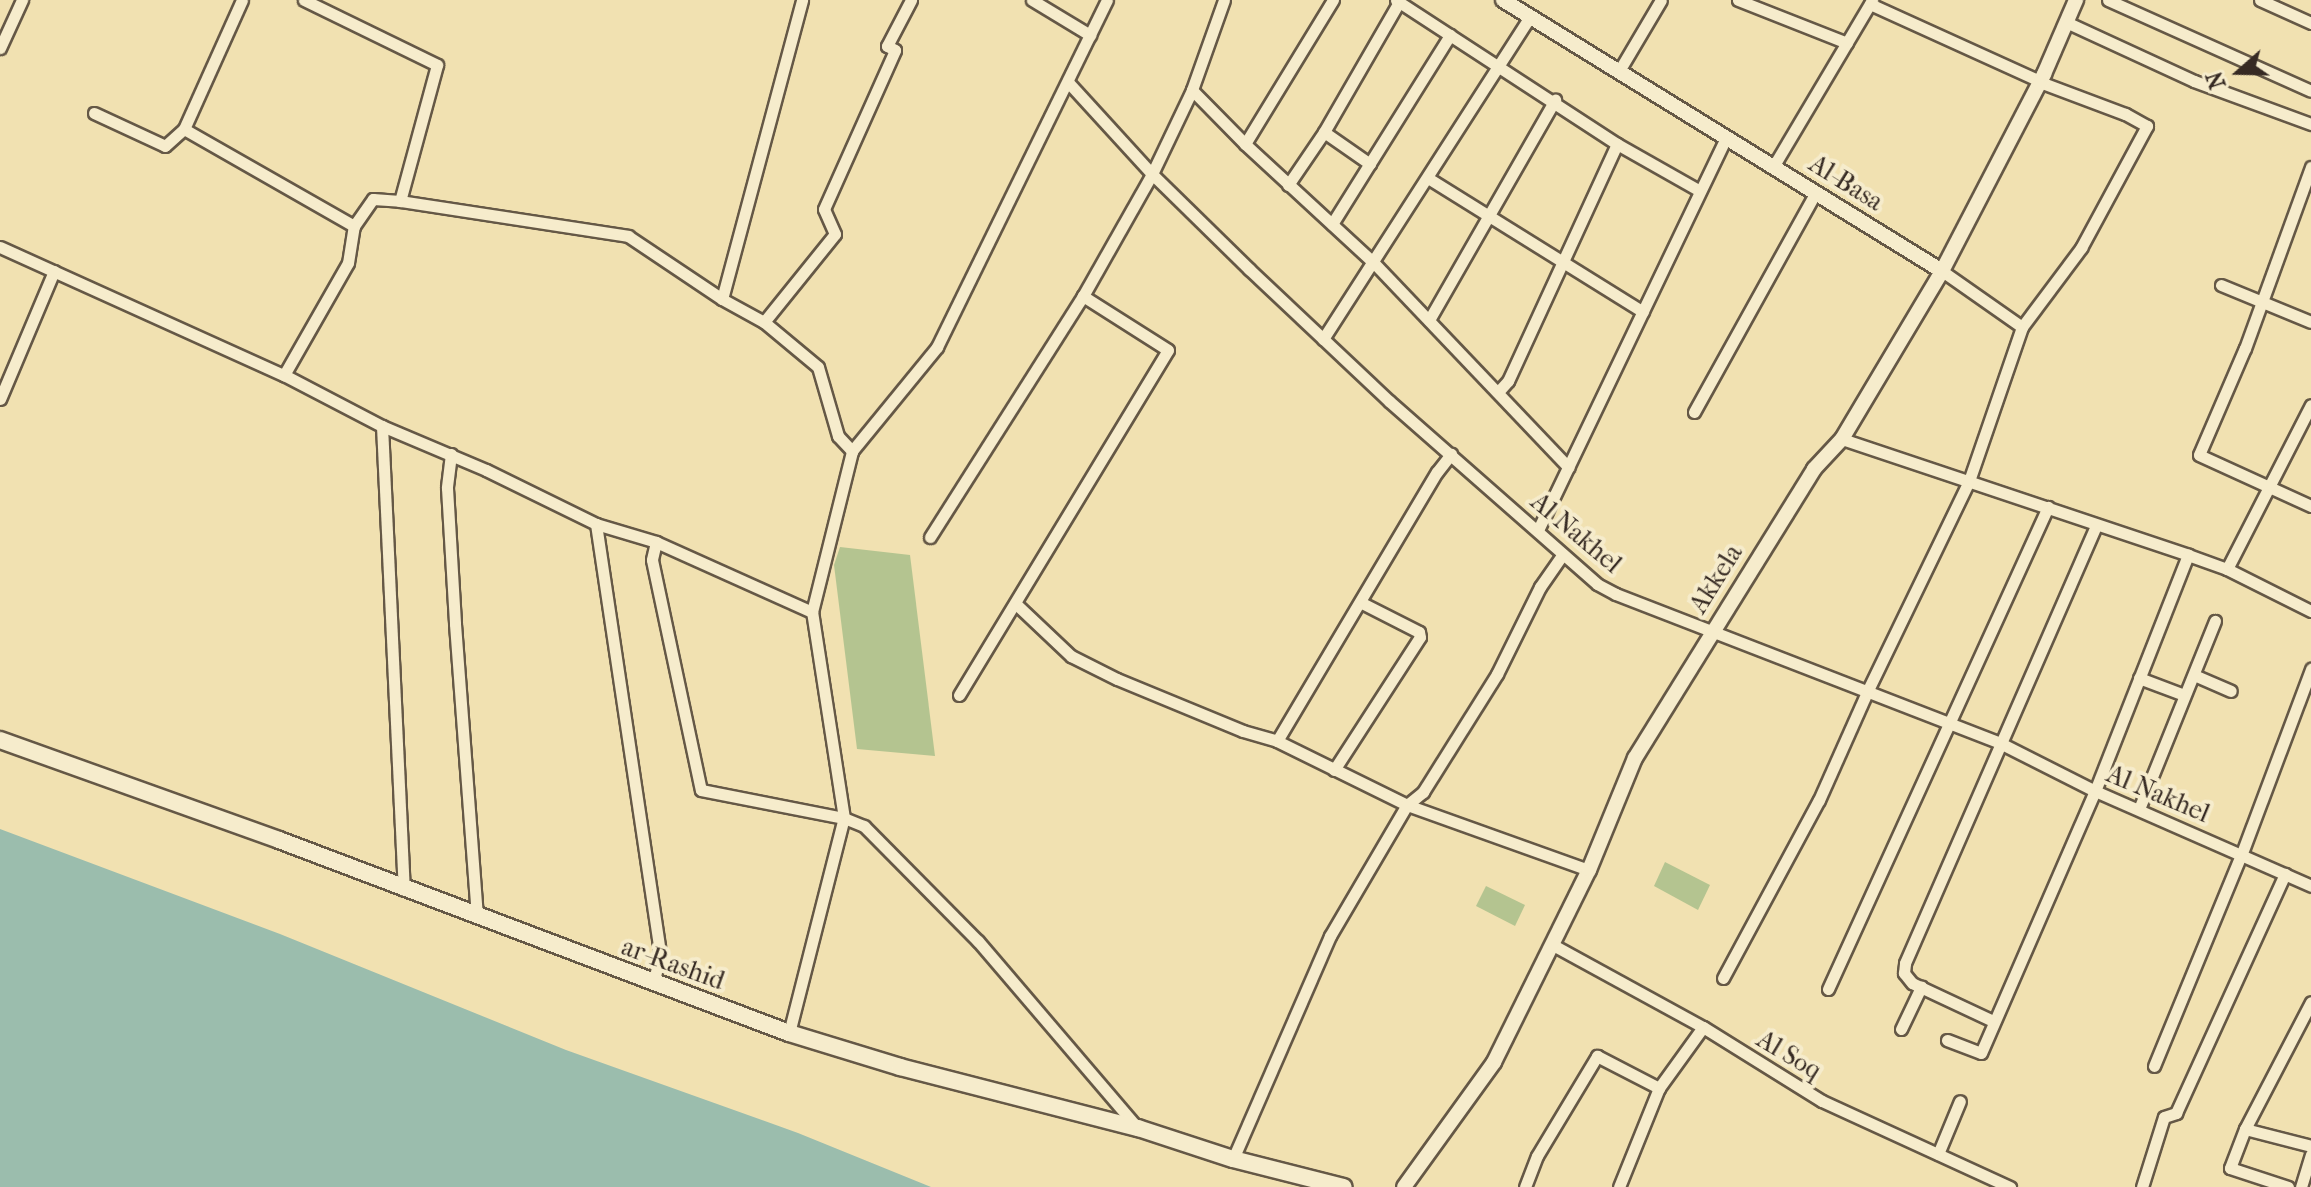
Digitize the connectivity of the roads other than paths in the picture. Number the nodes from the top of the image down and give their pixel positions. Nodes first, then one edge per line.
1 (22, 0) edge
2 (242, 0) edge
3 (304, 0) edge
4 (802, 0) edge
5 (911, 0) edge
6 (1032, 0) edge
7 (1107, 0) edge
8 (1224, 0) edge
9 (1333, 0) edge
10 (1503, 0) edge
11 (1661, 0) edge
12 (1738, 0) edge
13 (2076, 0) edge
14 (2108, 0) edge
15 (2260, 0) edge
16 (1397, 1) edge
17 (1871, 2) edge
18 (1530, 17) junction
19 (2066, 22) junction
20 (2311, 23) edge
21 (1090, 35) junction
22 (1450, 35) junction
23 (1847, 43) junction
24 (0, 48) edge
25 (1499, 65) junction
26 (1619, 71) junction
27 (1068, 82) junction
28 (2040, 82) junction
29 (1192, 90) junction
30 (2311, 91) edge
31 (1555, 100) junction
32 (94, 113) dead end
33 (2311, 124) edge
34 (184, 129) junction
35 (1324, 132) junction
36 (1725, 139) junction
37 (1245, 144) junction
38 (1617, 144) junction
39 (1370, 164) junction
40 (1773, 167) junction
41 (2311, 167) edge
42 (1152, 174) junction
43 (1428, 178) junction
44 (1288, 185) junction
45 (1700, 191) junction
46 (1816, 192) junction
47 (2306, 196) edge
48 (400, 201) junction
49 (1488, 217) junction
50 (1332, 224) junction
51 (354, 226) junction
52 (0, 247) edge
53 (1562, 261) junction
54 (1374, 263) junction
55 (54, 271) junction
56 (1942, 271) junction
57 (2221, 285) dead end
58 (1083, 296) junction
59 (722, 299) junction
60 (2261, 302) junction
61 (1643, 312) junction
62 (1429, 320) junction
63 (764, 322) junction
64 (2311, 322) edge
65 (2022, 327) junction
66 (1323, 339) junction
67 (284, 375) junction
68 (1498, 392) junction
69 (0, 399) edge
70 (2311, 405) edge
71 (1694, 412) dead end
72 (382, 426) junction
73 (1842, 439) junction
74 (852, 451) junction
75 (451, 454) junction
76 (1451, 454) junction
77 (1568, 467) junction
78 (1969, 481) junction
79 (2271, 486) junction
80 (2311, 506) edge
81 (2048, 507) junction
82 (596, 524) junction
83 (2096, 526) junction
84 (1538, 530) junction
85 (930, 537) dead end
86 (656, 542) junction
87 (1563, 554) junction
88 (2188, 555) junction
89 (2227, 569) junction
90 (1360, 602) junction
91 (1016, 604) junction
92 (2311, 611) edge
93 (812, 612) junction
94 (2215, 621) dead end
95 (1713, 629) junction
96 (2311, 669) edge
97 (2194, 675) junction
98 (2139, 678) junction
99 (2231, 691) dead end
100 (1867, 692) junction
101 (959, 695) dead end
102 (2184, 695) junction
103 (1951, 724) junction
104 (0, 740) edge
105 (1277, 741) junction
106 (2000, 743) junction
107 (1334, 770) junction
108 (2095, 791) junction
109 (1407, 805) junction
110 (2139, 809) junction
111 (844, 818) junction
112 (2242, 853) junction
113 (1589, 870) junction
114 (2285, 874) junction
115 (2311, 886) edge
116 (404, 889) junction
117 (477, 917) junction
118 (1553, 945) junction
119 (1723, 978) dead end
120 (654, 981) junction
121 (1921, 987) junction
122 (1828, 989) dead end
123 (2311, 1002) edge
124 (1993, 1021) junction
125 (1703, 1027) junction
126 (1901, 1029) dead end
127 (789, 1033) junction
128 (1947, 1040) dead end
129 (2154, 1066) dead end
130 (1659, 1088) junction
131 (1960, 1101) dead end
132 (1138, 1128) junction
133 (2245, 1129) junction
134 (2311, 1146) edge
135 (1938, 1154) junction
136 (2311, 1155) edge
137 (1233, 1159) junction
138 (1344, 1187) edge
139 (1404, 1187) edge
140 (1525, 1187) edge
141 (1619, 1187) edge
142 (2010, 1187) edge
143 (2142, 1187) edge
144 (2288, 1187) edge
145 (2301, 1187) edge

1 - 24 street
2 - 34 street
3 - 48 street
4 - 59 street
5 - 63 street
6 - 21 street
7 - 21 street
8 - 29 street
9 - 37 street
10 - 18 street, Al-Basa
11 - 26 street
12 - 23 street
13 - 19 street, Akkela
14 - 30 street
15 - 20 street
16 - 22 street
16 - 35 street
17 - 23 street
17 - 28 street
18 - 25 street
18 - 26 street, Al-Basa
19 - 28 street, Akkela
19 - 33 street
21 - 27 street
22 - 25 street
22 - 39 street
23 - 40 street
25 - 31 street
25 - 43 street
26 - 36 street, Al-Basa
27 - 42 street, Al Nakhel
27 - 74 street
28 - 56 street, Akkela
28 - 65 street
29 - 37 street
29 - 42 street
31 - 38 street
31 - 49 street
32 - 34 street
34 - 51 street
35 - 39 street
35 - 44 street
36 - 40 street, Al-Basa
36 - 45 street
37 - 44 street
38 - 45 street
38 - 53 street
39 - 50 street
40 - 46 street, Al-Basa
41 - 47 street
42 - 58 street
42 - 66 street, Al Nakhel
43 - 49 street
43 - 54 street
44 - 50 street
45 - 61 street
46 - 56 street, Al-Basa
46 - 71 street
47 - 60 street
48 - 51 street
48 - 59 street
49 - 53 street
49 - 62 street
50 - 54 street
51 - 67 street
52 - 55 street
53 - 61 street
53 - 68 street
54 - 62 street
54 - 66 street
55 - 67 street
55 - 69 street
56 - 65 street, Al-Basa
56 - 73 street, Akkela
57 - 60 street
58 - 85 street
58 - 91 street
59 - 63 street
60 - 64 street
60 - 79 street
61 - 77 street
62 - 68 street
63 - 74 street
65 - 78 street
66 - 76 street, Al Nakhel
67 - 72 street
68 - 77 street
70 - 79 street
72 - 75 street
72 - 116 street
73 - 78 street
73 - 95 street, Akkela
74 - 93 street
75 - 82 street
75 - 117 street
76 - 84 street, Al Nakhel
76 - 90 street
77 - 84 street
78 - 81 street
78 - 100 street
79 - 80 street
79 - 89 street
81 - 83 street
81 - 103 street
82 - 86 street
82 - 120 street
83 - 88 street
83 - 106 street
84 - 87 street, Al Nakhel
86 - 93 street
86 - 111 street
87 - 95 street, Al Nakhel
87 - 109 street
88 - 89 street
88 - 98 street
89 - 92 street
90 - 105 street
90 - 107 street
91 - 101 street
91 - 105 street
93 - 111 street
94 - 97 street
95 - 100 street, Al Nakhel
95 - 113 street, Akkela
96 - 112 street
97 - 99 street
97 - 102 street
98 - 102 street
98 - 108 street
100 - 103 street, Al Nakhel
100 - 119 street
102 - 110 street
103 - 106 street, Al Nakhel
103 - 122 street
104 - 116 main road, ar-Rashid
105 - 107 street
106 - 108 street, Al Nakhel
106 - 121 street
107 - 109 street
108 - 110 street, Al Nakhel
108 - 124 street
109 - 113 street
109 - 137 street
110 - 112 street, Al Nakhel
111 - 127 street
111 - 132 street
112 - 114 street, Al Nakhel
112 - 129 street
113 - 118 street, Akkela
114 - 115 street, Al Nakhel
114 - 143 street
116 - 117 main road, ar-Rashid
117 - 120 main road, ar-Rashid
118 - 125 street, Al Soq
118 - 139 street, Akkela
120 - 127 main road, ar-Rashid
121 - 124 street
121 - 126 street
123 - 133 street
124 - 128 street
125 - 130 street
125 - 135 street, Al Soq
127 - 132 main road, ar-Rashid
130 - 140 street
130 - 141 street
131 - 135 street
132 - 137 main road, ar-Rashid
133 - 134 street
133 - 144 street
135 - 142 street, Al Soq
136 - 145 street
137 - 138 main road, ar-Rashid

